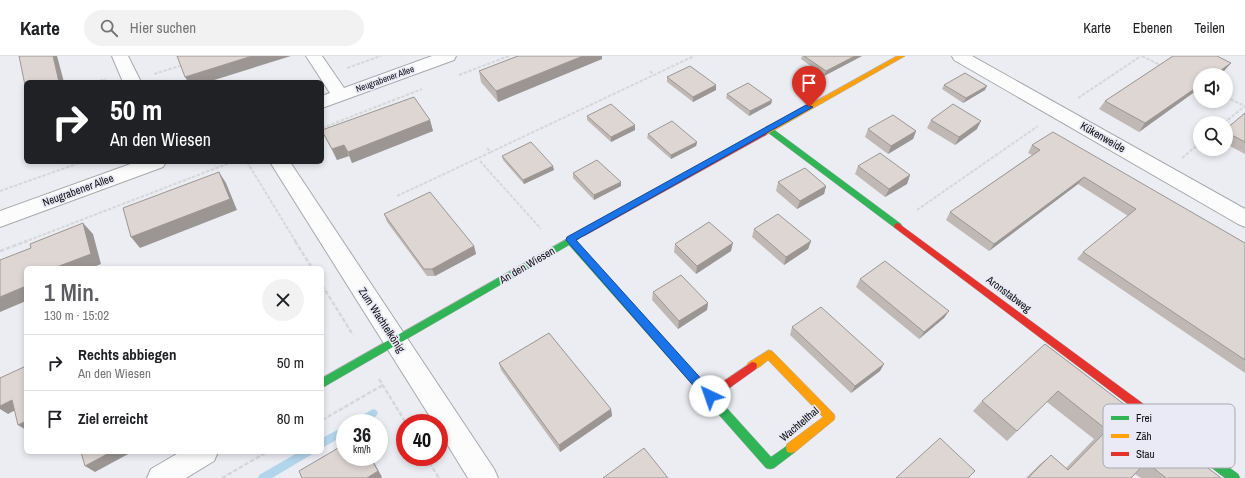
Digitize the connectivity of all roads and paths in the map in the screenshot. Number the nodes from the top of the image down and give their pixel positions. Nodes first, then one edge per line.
1 (120, 56) edge
2 (314, 56) edge
3 (448, 56) edge
4 (509, 56) edge
5 (694, 56) edge
6 (902, 56) edge
7 (960, 56) edge
8 (1141, 56) edge
9 (189, 63) edge
10 (1168, 69) edge
11 (650, 72) dead end
12 (654, 75) junction
13 (457, 76) dead end
14 (130, 80) edge
15 (137, 80) edge
16 (428, 87) dead end
17 (340, 95) junction
18 (1233, 100) edge
19 (324, 101) edge
20 (1245, 106) edge
21 (1058, 112) junction
22 (1233, 116) edge
23 (324, 127) edge
24 (769, 129) junction
25 (487, 148) dead end
26 (490, 152) junction
27 (480, 161) dead end
28 (76, 164) edge
29 (151, 164) edge
30 (227, 164) edge
31 (248, 164) edge
32 (281, 164) edge
33 (0, 191) edge
34 (397, 196) dead end
35 (0, 219) edge
36 (1245, 219) edge
37 (897, 224) junction
38 (570, 240) junction
39 (557, 247) junction
40 (0, 251) edge
41 (311, 266) edge
42 (395, 340) junction
43 (324, 382) edge
44 (383, 385) dead end
45 (710, 396) junction
46 (1136, 404) edge
47 (324, 419) edge
48 (202, 454) edge
49 (264, 454) edge
50 (432, 466) edge
51 (1221, 468) edge
52 (161, 478) edge
53 (222, 478) edge
54 (439, 478) edge
55 (484, 478) edge
56 (1234, 478) edge

1 - 14 street
2 - 17 street
3 - 17 street, Neugrabener Allee
4 - 13 path
5 - 12 path
6 - 24 street, An den Wiesen
7 - 21 street, Kükenweide
8 - 10 path
8 - 21 path
9 - 15 path
11 - 12 path
12 - 26 path
16 - 23 path
17 - 19 street, Neugrabener Allee
18 - 20 path
20 - 22 path
21 - 36 street, Kükenweide
21 - 37 path
24 - 37 street, Aronstabweg
24 - 38 street, An den Wiesen
25 - 26 path
26 - 34 path
27 - 39 path
28 - 33 path
29 - 35 street, Neugrabener Allee
30 - 40 path
31 - 41 path
32 - 42 street, Zum Wachtelkönig
37 - 46 street, Aronstabweg
38 - 39 street, An den Wiesen
38 - 45 street, Wachtelthal
39 - 42 street, An den Wiesen
42 - 43 street, An den Wiesen
42 - 55 street, Zum Wachtelkönig
44 - 47 path
45 - 45 street, Wachtelthal
48 - 52 street
49 - 53 path
50 - 54 path
51 - 56 street, Aronstabweg

